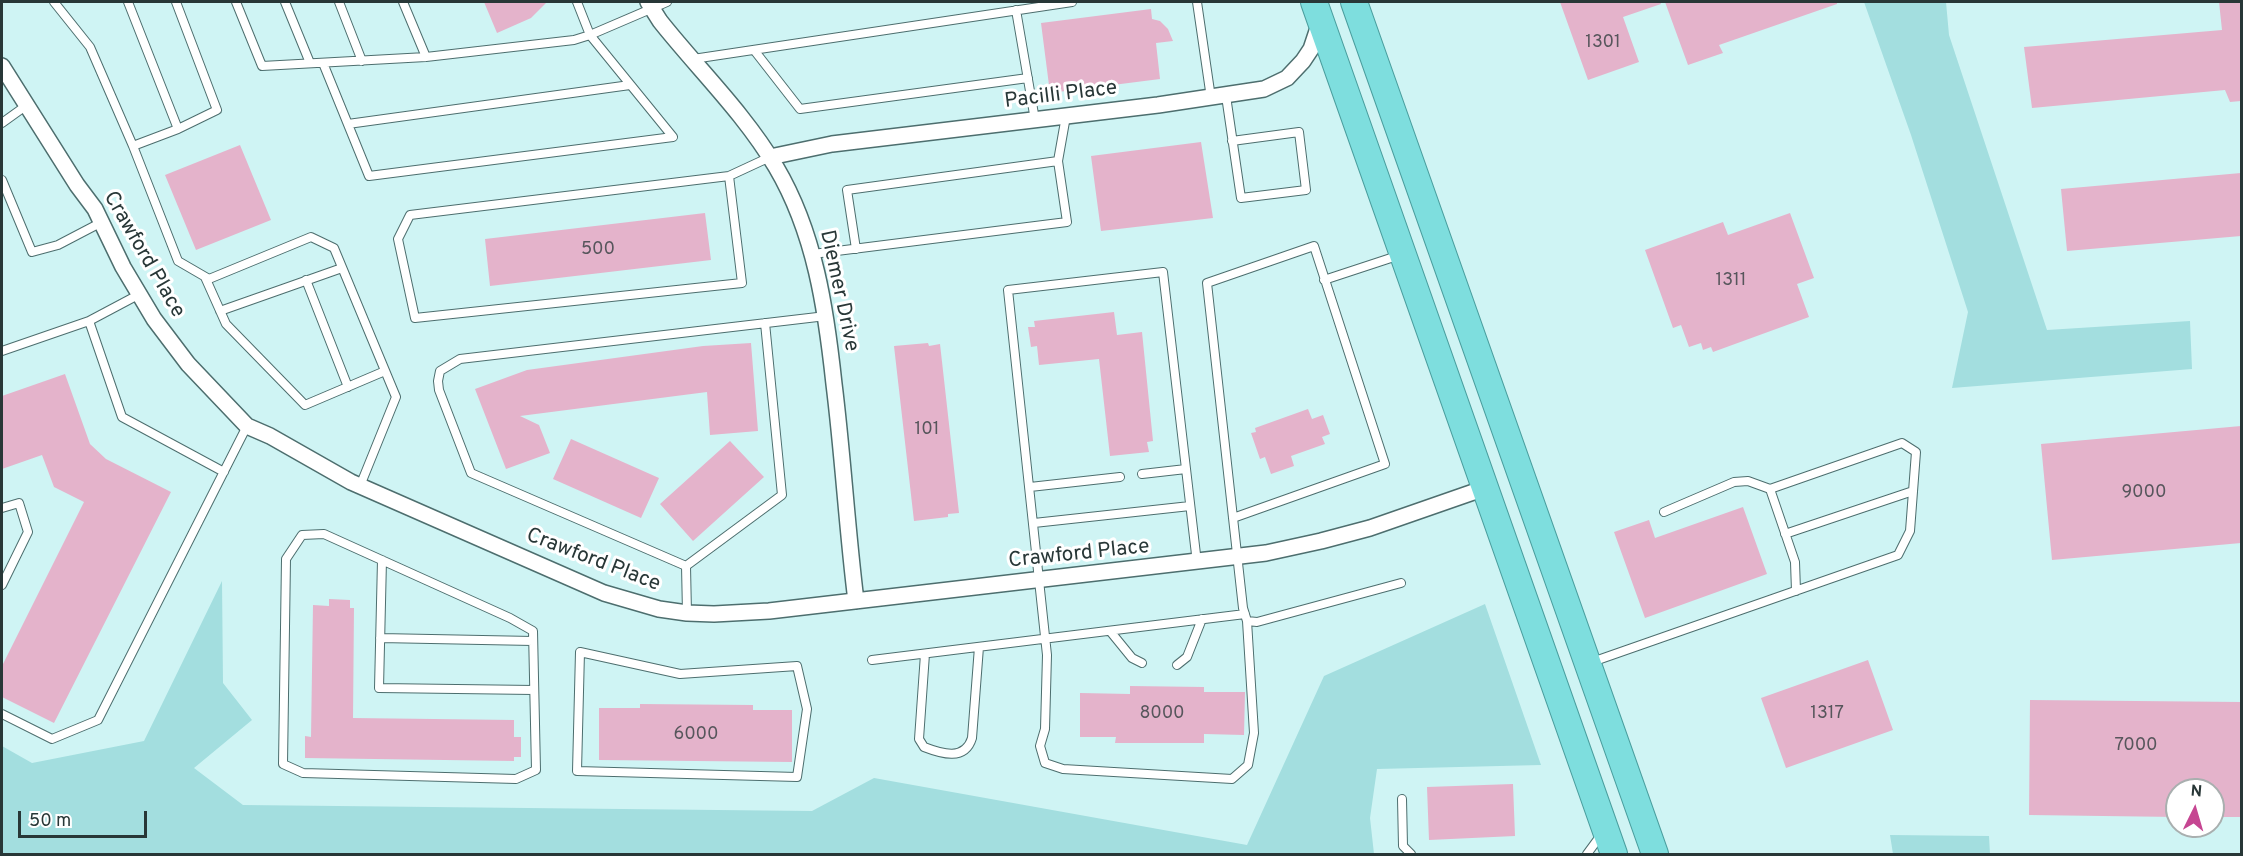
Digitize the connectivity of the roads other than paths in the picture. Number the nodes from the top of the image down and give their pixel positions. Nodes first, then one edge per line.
1 (54, 2) edge
2 (128, 2) edge
3 (176, 2) edge
4 (236, 2) edge
5 (285, 2) edge
6 (339, 2) edge
7 (403, 2) edge
8 (577, 2) edge
9 (667, 2) edge
10 (1072, 2) edge
11 (1197, 2) edge
12 (1354, 2) edge
13 (650, 5) edge
14 (1016, 10) junction
15 (1317, 11) edge
16 (590, 35) junction
17 (754, 50) junction
18 (426, 57) junction
19 (692, 59) junction
20 (362, 60) junction
21 (310, 63) junction
22 (323, 63) junction
23 (2, 66) edge
24 (1028, 78) junction
25 (630, 85) junction
26 (1218, 97) junction
27 (27, 105) junction
28 (1066, 116) junction
29 (1035, 120) junction
30 (2, 123) edge
31 (348, 124) junction
32 (178, 129) junction
33 (1232, 141) junction
34 (133, 146) junction
35 (770, 157) junction
36 (1058, 160) junction
37 (729, 176) junction
38 (2, 180) edge
39 (102, 222) junction
40 (856, 249) junction
41 (813, 254) junction
42 (1402, 254) junction
43 (342, 268) junction
44 (205, 277) junction
45 (306, 280) junction
46 (1324, 280) junction
47 (138, 295) junction
48 (220, 311) junction
49 (826, 316) junction
50 (89, 321) junction
51 (765, 323) junction
52 (2, 351) edge
53 (385, 371) junction
54 (348, 387) junction
55 (247, 426) junction
56 (1186, 469) junction
57 (224, 472) junction
58 (1142, 474) dead end
59 (1120, 477) dead end
60 (360, 486) junction
61 (1030, 487) junction
62 (1485, 488) junction
63 (1770, 489) junction
64 (1913, 491) junction
65 (1190, 506) junction
66 (2, 508) edge
67 (1664, 512) dead end
68 (1233, 518) junction
69 (1034, 523) junction
70 (1785, 534) junction
71 (1237, 557) junction
72 (382, 560) junction
73 (1197, 562) junction
74 (686, 566) junction
75 (1040, 580) junction
76 (1401, 583) dead end
77 (2, 585) edge
78 (1796, 591) junction
79 (856, 601) junction
80 (687, 613) junction
81 (1246, 617) junction
82 (1202, 619) junction
83 (1110, 631) junction
84 (380, 638) junction
85 (1046, 639) junction
86 (533, 641) junction
87 (979, 647) junction
88 (925, 654) junction
89 (872, 660) dead end
90 (1142, 663) dead end
91 (1587, 664) junction
92 (1177, 665) dead end
93 (680, 674) joint
94 (534, 690) junction
95 (2, 714) edge
96 (1402, 799) dead end
97 (1605, 829) junction
98 (1411, 855) edge
99 (1587, 855) edge
100 (1614, 855) edge
101 (1655, 855) edge

1 - 34 lane
2 - 32 lane
3 - 32 lane
4 - 21 lane
5 - 21 lane
6 - 20 lane
7 - 18 lane
8 - 16 lane
9 - 13 lane
10 - 14 lane
11 - 26 lane
12 - 91 highway
13 - 16 lane
13 - 19 street, Diemer Drive
14 - 17 lane
14 - 24 lane
15 - 26 street, Pacilli Place
15 - 42 highway
16 - 18 lane
16 - 25 lane
17 - 19 lane
17 - 24 lane
18 - 20 lane
19 - 35 street, Diemer Drive
20 - 22 lane
21 - 22 lane
22 - 31 lane
23 - 27 street, Crawford Place
24 - 29 lane
25 - 31 lane
25 - 31 lane
26 - 28 street, Pacilli Place
26 - 33 lane
27 - 30 lane
27 - 39 street, Crawford Place
28 - 29 street, Pacilli Place
28 - 36 lane
29 - 35 street, Pacilli Place
32 - 34 lane
33 - 33 lane
34 - 44 lane
35 - 37 lane
35 - 41 street, Diemer Drive
36 - 40 lane
36 - 40 lane
37 - 37 lane
38 - 39 lane
39 - 47 street, Crawford Place
40 - 41 lane
41 - 49 street, Diemer Drive
42 - 46 lane
42 - 62 highway
43 - 44 lane
43 - 45 lane
43 - 53 lane
44 - 48 lane
45 - 48 lane
45 - 54 lane
46 - 68 lane
46 - 68 lane
47 - 50 lane
47 - 55 street, Crawford Place
48 - 54 lane
49 - 51 lane
49 - 79 street, Diemer Drive
50 - 52 lane
50 - 57 lane
51 - 74 lane
51 - 74 lane
53 - 54 lane
53 - 60 lane
55 - 57 lane
55 - 60 street, Crawford Place
56 - 58 lane
56 - 61 lane
56 - 65 lane
57 - 95 lane
59 - 61 lane
60 - 80 street, Crawford Place
61 - 69 lane
62 - 71 street, Crawford Place
62 - 97 highway
63 - 64 lane
63 - 67 lane
63 - 70 lane
64 - 70 lane
64 - 78 lane
65 - 69 lane
65 - 73 lane
66 - 77 lane
68 - 71 lane
69 - 75 lane
70 - 78 lane
71 - 73 street, Crawford Place
71 - 81 lane
72 - 84 lane
72 - 86 lane
72 - 94 lane
73 - 75 street, Crawford Place
74 - 80 lane
75 - 79 street, Crawford Place
75 - 85 lane
76 - 81 lane
78 - 91 lane
79 - 80 street, Crawford Place
81 - 82 lane
81 - 85 lane
82 - 83 lane
82 - 92 lane
83 - 85 lane
83 - 90 lane
84 - 86 lane
84 - 94 lane
85 - 87 lane
86 - 94 lane
87 - 88 lane
87 - 88 lane
88 - 89 lane
91 - 101 highway
93 - 93 lane
96 - 98 lane
97 - 99 lane
97 - 100 highway

